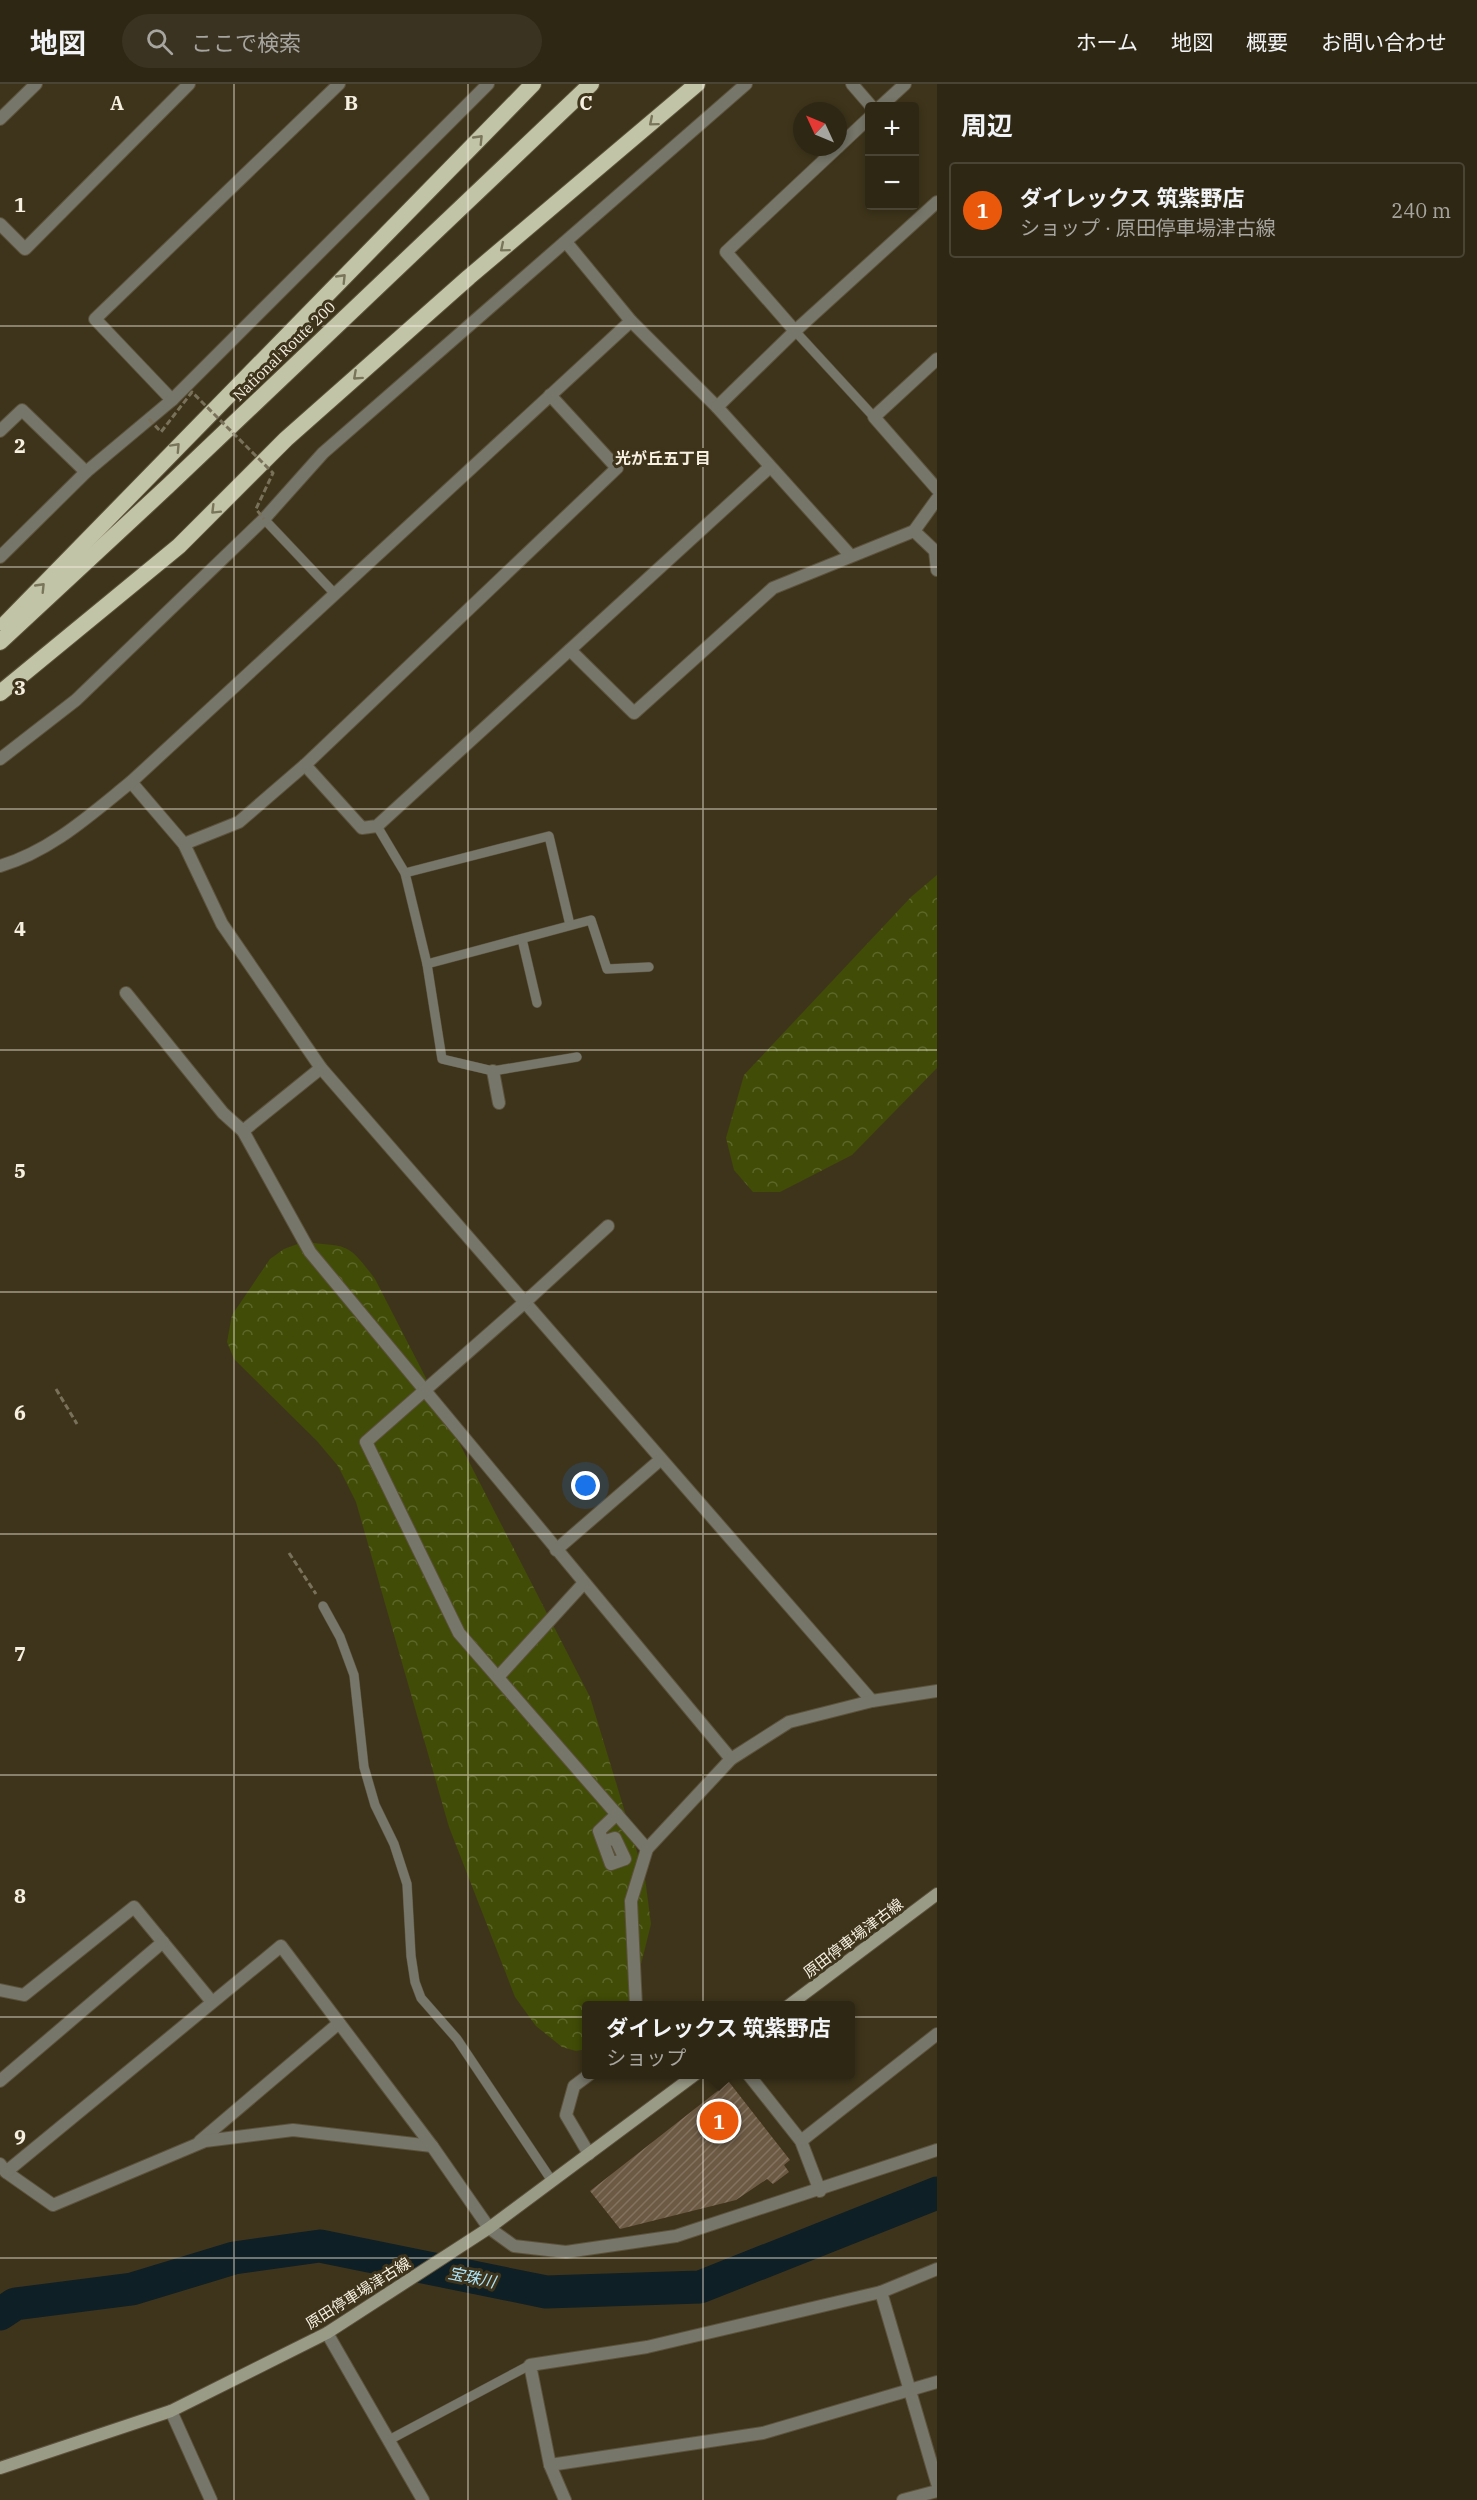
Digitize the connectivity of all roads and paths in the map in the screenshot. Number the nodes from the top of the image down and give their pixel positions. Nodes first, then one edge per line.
1 (36, 84) edge
2 (189, 84) edge
3 (339, 84) edge
4 (488, 84) edge
5 (533, 84) edge
6 (591, 84) edge
7 (697, 84) edge
8 (746, 84) edge
9 (852, 84) edge
10 (906, 84) edge
11 (868, 102) edge
12 (886, 102) edge
13 (0, 119) edge
14 (865, 122) edge
15 (847, 139) edge
16 (828, 156) edge
17 (937, 202) edge
18 (0, 224) edge
19 (566, 242) junction
20 (631, 321) junction
21 (795, 331) junction
22 (937, 359) edge
23 (550, 395) junction
24 (172, 400) junction
25 (717, 407) junction
26 (874, 417) junction
27 (149, 419) junction
28 (0, 431) edge
29 (770, 467) junction
30 (86, 472) junction
31 (937, 489) edge
32 (937, 500) edge
33 (264, 519) junction
34 (915, 531) junction
35 (850, 555) junction
36 (0, 557) edge
37 (937, 570) edge
38 (335, 594) junction
39 (0, 629) edge
40 (0, 642) edge
41 (570, 650) junction
42 (0, 693) edge
43 (0, 759) edge
44 (305, 765) junction
45 (131, 782) junction
46 (376, 826) junction
47 (184, 844) junction
48 (0, 866) edge
49 (405, 873) junction
50 (570, 925) junction
51 (522, 939) junction
52 (427, 964) junction
53 (649, 967) dead end
54 (126, 993) dead end
55 (537, 1002) dead end
56 (577, 1057) dead end
57 (321, 1068) junction
58 (493, 1071) junction
59 (499, 1103) dead end
60 (243, 1131) junction
61 (608, 1226) dead end
62 (525, 1304) junction
63 (56, 1389) dead end
64 (426, 1389) junction
65 (77, 1424) dead end
66 (660, 1460) junction
67 (556, 1550) junction
68 (290, 1553) dead end
69 (583, 1584) junction
70 (323, 1606) joint
71 (499, 1676) junction
72 (937, 1691) edge
73 (872, 1701) junction
74 (731, 1759) junction
75 (617, 1814) junction
76 (603, 1842) dead end
77 (647, 1849) junction
78 (937, 1894) edge
79 (162, 1941) junction
80 (0, 1990) edge
81 (212, 2001) junction
82 (636, 2001) edge
83 (795, 2001) edge
84 (339, 2023) junction
85 (937, 2034) edge
86 (583, 2079) edge
87 (689, 2079) edge
88 (752, 2079) edge
89 (0, 2081) edge
90 (801, 2140) junction
91 (195, 2146) junction
92 (432, 2146) junction
93 (937, 2150) edge
94 (589, 2154) junction
95 (3, 2168) edge
96 (552, 2181) junction
97 (820, 2191) junction
98 (489, 2228) junction
99 (937, 2269) edge
100 (881, 2292) junction
101 (327, 2333) junction
102 (530, 2365) junction
103 (937, 2382) edge
104 (909, 2390) junction
105 (171, 2411) junction
106 (389, 2440) junction
107 (550, 2465) junction
108 (0, 2468) edge
109 (937, 2483) edge
110 (937, 2491) edge
111 (211, 2500) edge
112 (423, 2500) edge
113 (565, 2500) edge
114 (903, 2500) edge

1 - 13 street
2 - 18 street
3 - 24 street
4 - 24 street
39 -> 5 highway
6 - 40 highway, National Route 200
7 -> 42 highway
8 - 19 street
9 - 11 street
10 - 12 street
14 - 15 street
16 - 21 street
17 - 21 street
19 - 20 street
19 - 33 street
20 - 23 street
20 - 25 street
21 - 25 street
21 - 26 lane
22 - 26 street
23 - 38 street
23 - 44 street
24 - 27 street
25 - 29 street
26 - 31 street
27 - 30 street
27 - 33 path, bridge
28 - 30 street
29 - 35 street
29 - 41 street
30 - 36 street
32 - 34 street
33 - 38 lane
33 - 43 street
34 - 35 street
34 - 37 street
35 - 41 street
38 - 45 street
41 - 46 street
44 - 46 street
44 - 47 street
45 - 47 street
45 - 48 street
46 - 49 lane
47 - 57 street
49 - 50 lane
49 - 52 lane
50 - 51 lane
50 - 53 lane
51 - 52 lane
51 - 55 lane
52 - 58 lane
54 - 60 street
56 - 58 lane
57 - 60 street
57 - 62 street
58 - 59 street
60 - 64 street
61 - 62 street
62 - 64 street
62 - 66 street
63 - 65 path
64 - 67 street
64 - 71 street
66 - 67 street
66 - 73 street
67 - 69 street
68 - 70 path
69 - 71 street
69 - 74 street
70 - 96 lane
71 - 75 street
72 - 73 street
73 - 74 street
74 - 77 street
75 - 76 street
75 - 77 street
77 - 82 street
78 - 83 main road, 原田停車場津古線
79 - 80 street
79 - 81 street
79 - 89 street
81 - 84 street
81 - 95 street
84 - 91 street
84 - 92 street
85 - 90 street
86 - 94 street
87 - 94 main road, 原田停車場津古線
88 - 90 street
90 - 97 street
91 - 92 street
91 - 95 street
92 - 98 street
93 - 97 street
94 - 96 main road, 原田停車場津古線
96 - 98 main road, 原田停車場津古線
97 - 98 street
98 - 101 main road, 原田停車場津古線
99 - 100 street
100 - 102 street
100 - 104 street
101 - 105 main road, 原田停車場津古線
101 - 106 street
102 - 106 lane
102 - 107 street
103 - 104 street
104 - 107 street
104 - 109 street
105 - 108 main road, 原田停車場津古線
105 - 111 street
106 - 112 street
107 - 113 street
110 - 114 street

